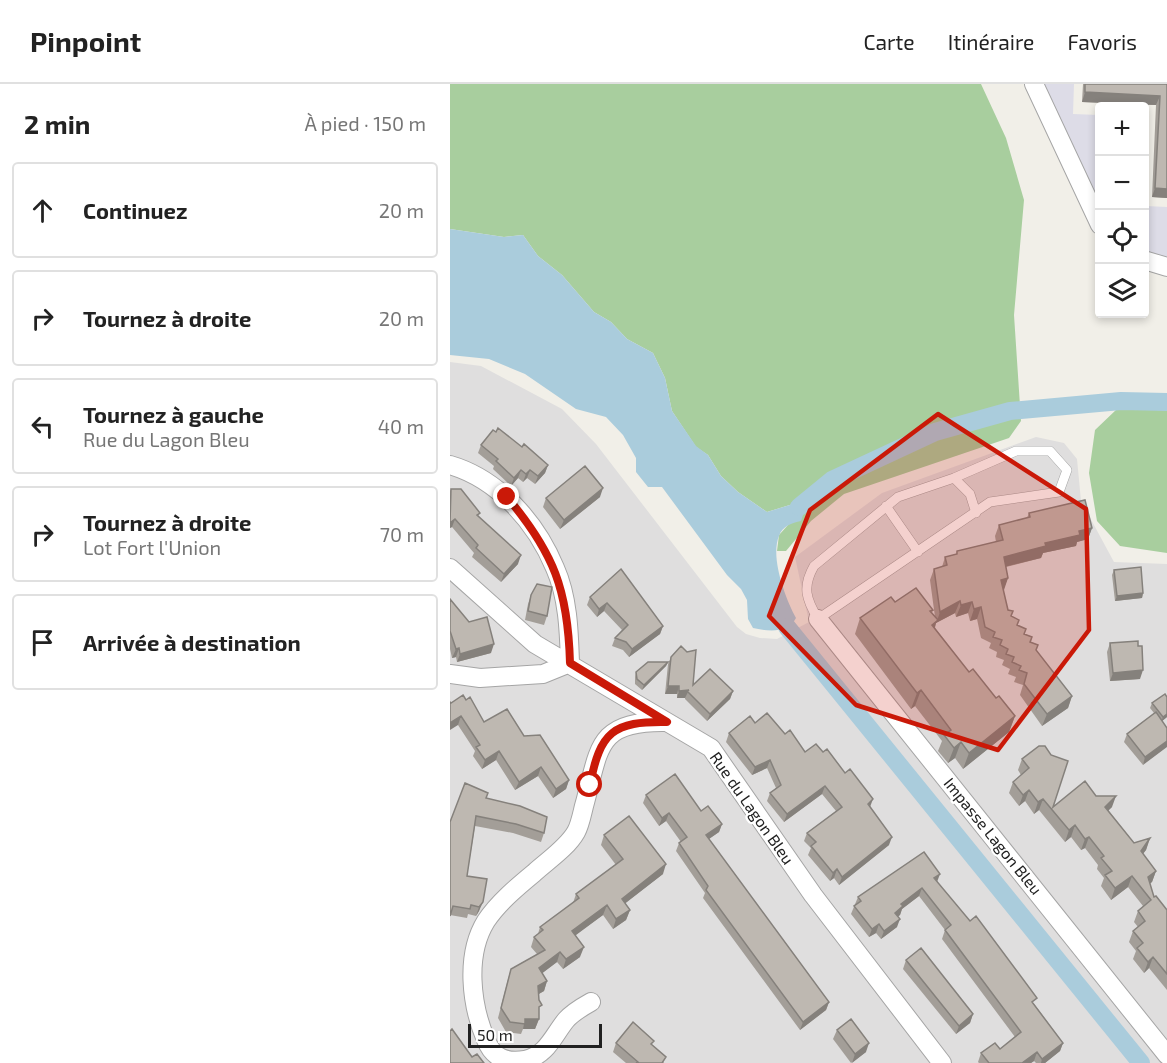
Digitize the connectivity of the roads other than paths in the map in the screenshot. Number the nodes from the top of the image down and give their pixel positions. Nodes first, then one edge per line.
1 (1034, 84) edge
2 (1095, 214) edge
3 (1149, 262) edge
4 (1167, 267) edge
5 (450, 465) edge
6 (954, 478) junction
7 (886, 506) junction
8 (976, 513) junction
9 (918, 552) junction
10 (450, 568) edge
11 (818, 619) junction
12 (570, 663) junction
13 (450, 674) edge
14 (667, 722) junction
15 (591, 1002) dead end
16 (1167, 1055) edge
17 (942, 1063) edge

1 - 2 street
3 - 4 street
5 - 12 street
6 - 7 lane
6 - 8 lane
6 - 8 lane
7 - 9 lane
7 - 11 lane
8 - 9 lane
9 - 11 lane
10 - 12 street, Rue du Lagon Bleu
11 - 16 street, Impasse Lagon Bleu
12 - 13 street
12 - 14 street, Rue du Lagon Bleu
14 - 15 street
14 - 17 street, Rue du Lagon Bleu

